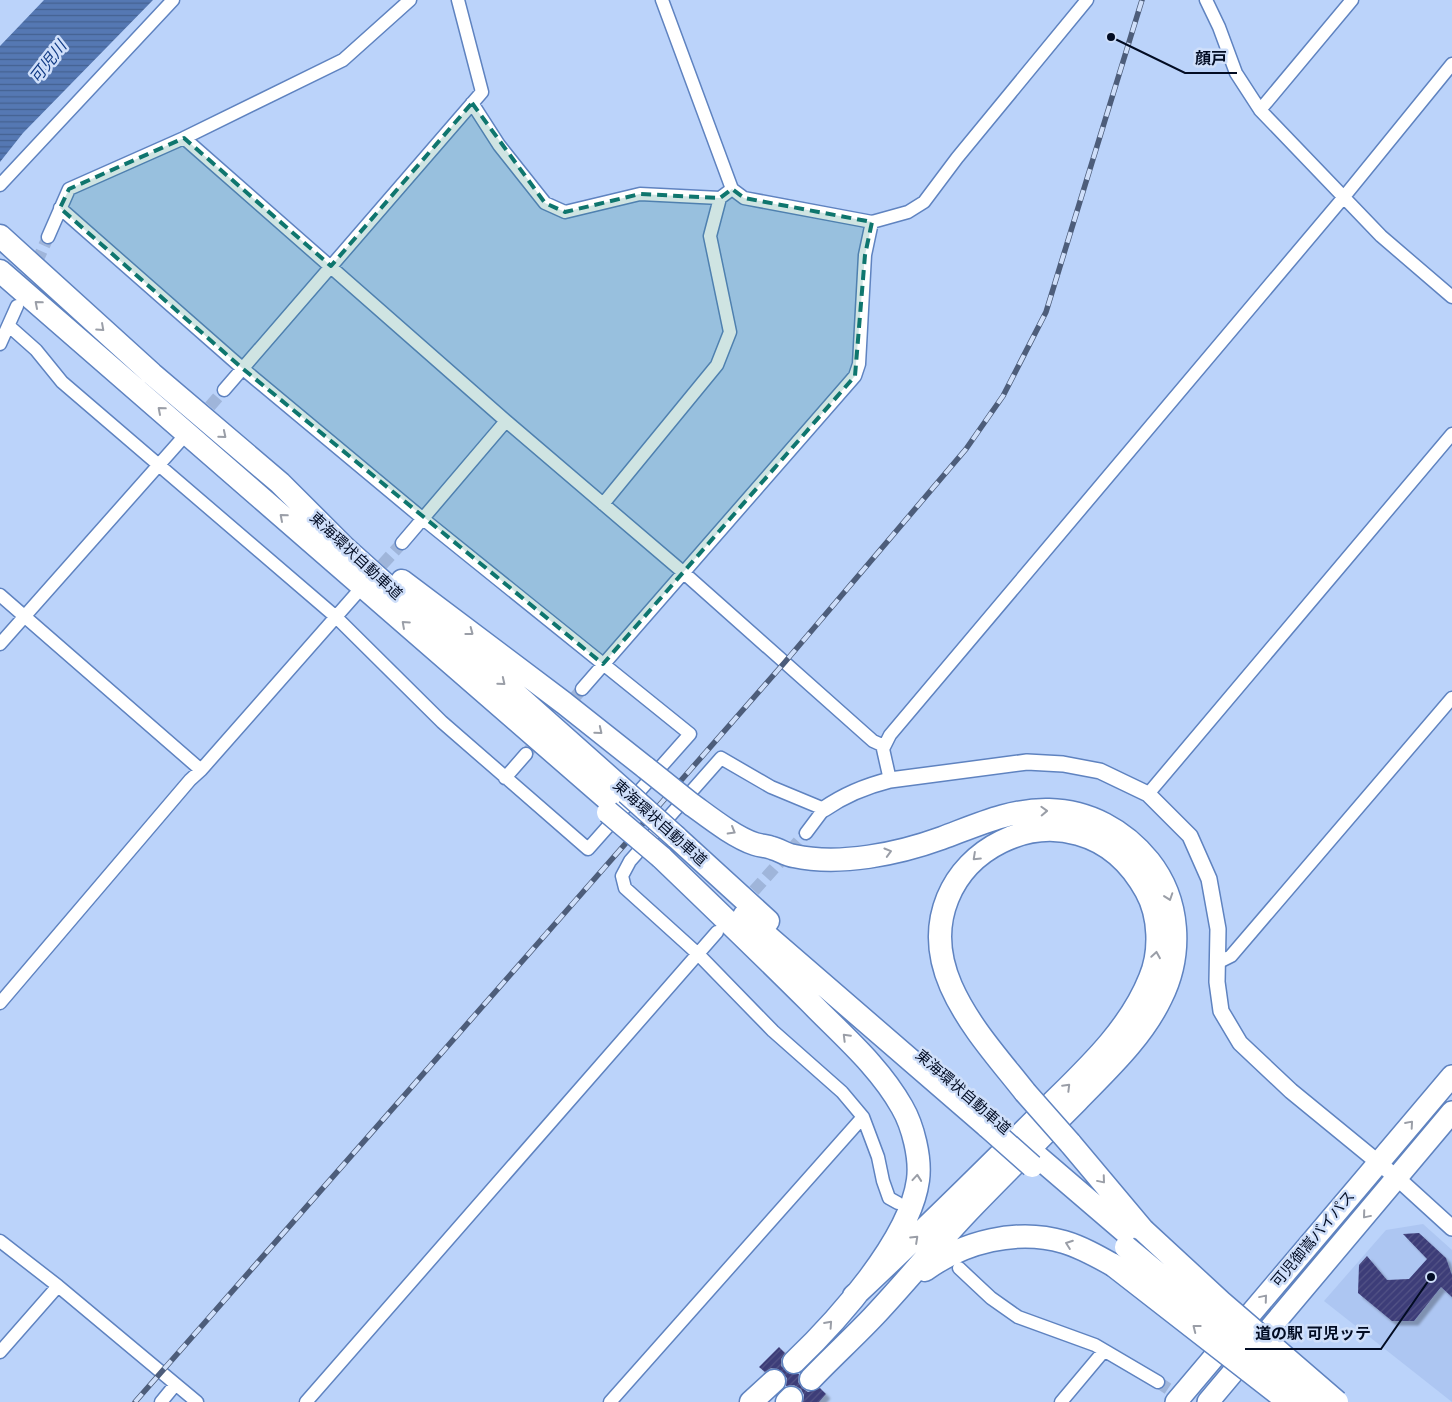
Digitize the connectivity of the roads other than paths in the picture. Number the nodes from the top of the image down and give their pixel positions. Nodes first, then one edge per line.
1 (173, 0) edge
2 (410, 0) edge
3 (458, 0) edge
4 (662, 0) edge
5 (1087, 0) edge
6 (1206, 0) edge
7 (1352, 0) edge
8 (1452, 64) edge
9 (472, 103) junction
10 (1260, 110) junction
11 (184, 138) junction
12 (0, 185) edge
13 (732, 189) junction
14 (720, 198) junction
15 (1343, 198) junction
16 (60, 208) junction
17 (872, 222) junction
18 (0, 236) edge
19 (48, 237) tunnel mouth
20 (331, 266) junction
21 (0, 271) edge
22 (1452, 297) edge
23 (17, 306) tunnel mouth
24 (9, 326) junction
25 (0, 344) edge
26 (242, 368) junction
27 (224, 390) tunnel mouth
28 (506, 421) junction
29 (1452, 434) edge
30 (180, 441) dead end
31 (159, 464) junction
32 (280, 483) junction
33 (604, 504) junction
34 (422, 518) junction
35 (402, 542) tunnel mouth
36 (684, 573) junction
37 (356, 594) dead end
38 (0, 595) edge
39 (24, 616) junction
40 (336, 617) junction
41 (0, 644) edge
42 (603, 664) junction
43 (582, 689) tunnel mouth
44 (1452, 698) edge
45 (884, 746) junction
46 (526, 754) tunnel mouth
47 (201, 770) junction
48 (505, 778) junction
49 (890, 780) junction
50 (1148, 794) junction
51 (616, 803) junction
52 (824, 809) junction
53 (806, 833) tunnel mouth
54 (667, 847) junction
55 (717, 932) dead end
56 (698, 954) junction
57 (1217, 963) junction
58 (0, 1003) edge
59 (1452, 1076) edge
60 (1452, 1112) edge
61 (863, 1117) junction
62 (1378, 1162) junction
63 (1396, 1177) junction
64 (898, 1203) dead end
65 (1452, 1228) edge
66 (0, 1241) edge
67 (1130, 1246) junction
68 (959, 1268) dead end
69 (58, 1286) junction
70 (854, 1296) junction
71 (873, 1317) junction
72 (0, 1352) edge
73 (1103, 1352) junction
74 (794, 1362) dead end
75 (811, 1379) dead end
76 (774, 1381) dead end
77 (1158, 1382) tunnel mouth
78 (176, 1385) junction
79 (160, 1402) edge
80 (197, 1402) edge
81 (306, 1402) edge
82 (610, 1402) edge
83 (751, 1402) edge
84 (1061, 1402) edge
85 (1176, 1402) edge
86 (1208, 1402) edge
87 (1289, 1402) edge
88 (1312, 1402) edge
89 (1328, 1402) edge
90 (1337, 1402) edge

1 - 12 street
2 - 11 street
3 - 9 street
4 - 13 street
5 - 17 street
6 - 10 street
7 - 10 street
8 - 15 street
9 - 14 street
9 - 20 street
10 - 15 street
11 - 16 street
11 - 20 street
13 - 14 street
13 - 17 street
14 - 33 street
15 - 22 street
15 - 45 street
16 - 19 street
16 - 26 street
17 - 36 street
18 -> 32 highway, 東海環状自動車道
20 - 26 street
20 - 28 street
51 -> 21 highway, 東海環状自動車道
23 - 24 street
24 - 25 street
24 - 31 street
26 - 27 street
26 - 34 street
28 - 33 street
28 - 34 street
29 - 50 street
30 - 31 street
31 - 39 street
31 - 40 street
32 -> 51 highway, 東海環状自動車道
32 -> 71 highway, bridge
33 - 36 street
34 - 35 street
34 - 42 street
36 - 42 street
36 - 45 street
37 - 40 street
38 - 39 street
39 - 41 street
39 - 47 street
40 - 47 street
40 - 48 street
42 - 43 street
42 - 48 street
44 - 57 street
45 - 49 street
46 - 48 street
47 - 58 street
49 - 50 street
49 - 52 street
50 - 57 street
51 - 54 highway, 東海環状自動車道
52 - 53 street
52 - 56 street
54 - 67 highway, 東海環状自動車道, bridge
70 -> 54 highway
55 - 56 street
56 - 61 street
56 - 81 street
57 - 62 street
62 -> 59 highway, 可児御嵩バイパス
60 - 63 highway, 可児御嵩バイパス
61 - 64 street
61 - 82 street
62 - 63 street
85 -> 62 highway, 可児御嵩バイパス
63 - 65 street
63 -> 86 highway, 可児御嵩バイパス
66 - 69 street
70 -> 67 highway, bridge
67 -> 71 highway
87 -> 67 highway, bridge
67 - 88 highway, 東海環状自動車道, bridge
67 - 89 highway, 東海環状自動車道
67 - 90 highway, bridge
68 - 73 street
69 - 72 street
69 - 78 street
74 -> 70 highway
71 - 75 highway
73 - 77 street
73 - 84 street
76 - 83 highway
78 - 79 street
78 - 80 street

